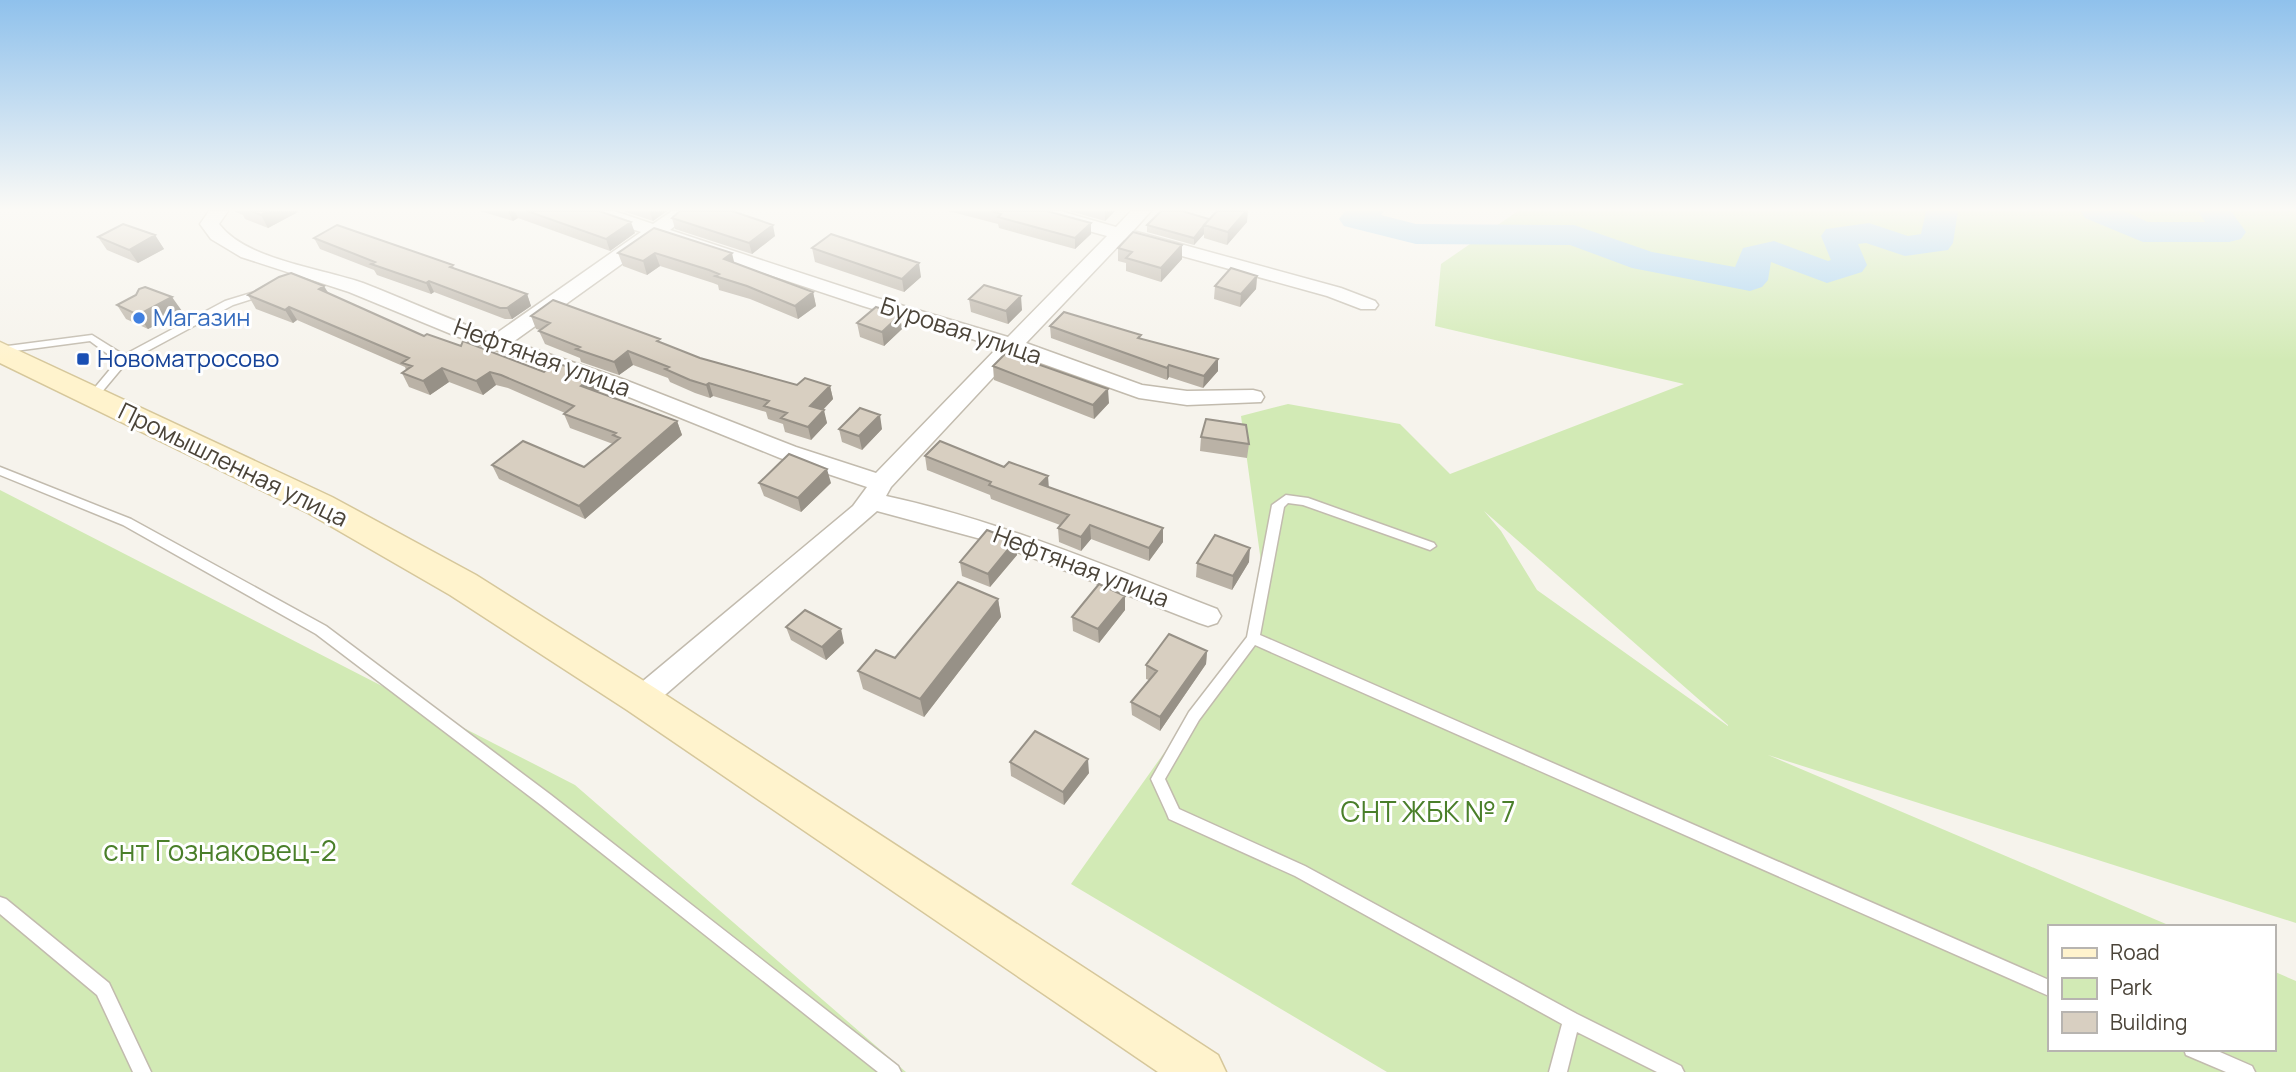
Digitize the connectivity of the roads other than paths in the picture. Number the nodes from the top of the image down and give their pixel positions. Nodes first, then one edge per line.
1 (268, 261) edge
2 (613, 261) edge
3 (748, 261) edge
4 (1094, 261) edge
5 (1220, 261) edge
6 (277, 288) edge
7 (1367, 305) dead end
8 (497, 343) junction
9 (1012, 346) junction
10 (0, 351) edge
11 (123, 360) junction
12 (92, 397) junction
13 (1253, 397) dead end
14 (0, 471) edge
15 (877, 492) junction
16 (1430, 546) dead end
17 (1208, 616) dead end
18 (1253, 638) junction
19 (641, 699) junction
20 (0, 904) edge
21 (2048, 988) edge
22 (1571, 1020) junction
23 (2197, 1051) edge
24 (142, 1072) edge
25 (892, 1072) edge
26 (1201, 1072) edge
27 (1558, 1072) edge
28 (1675, 1072) edge
29 (2246, 1072) edge

1 - 8 street, Нефтяная улица
2 - 8 street
3 - 9 street, Буровая улица
4 - 9 street
5 - 7 street
6 - 11 lane
8 - 15 street, Нефтяная улица
9 - 13 street, Буровая улица
9 - 15 street
10 - 11 lane
10 - 12 main road, Промышленная улица
11 - 12 lane
12 - 19 main road, Промышленная улица
14 - 25 lane
15 - 17 street, Нефтяная улица
15 - 19 street
16 - 18 lane
18 - 21 lane
18 - 22 lane
19 - 26 main road, Промышленная улица
20 - 24 lane
22 - 27 lane
22 - 28 lane
23 - 29 lane

